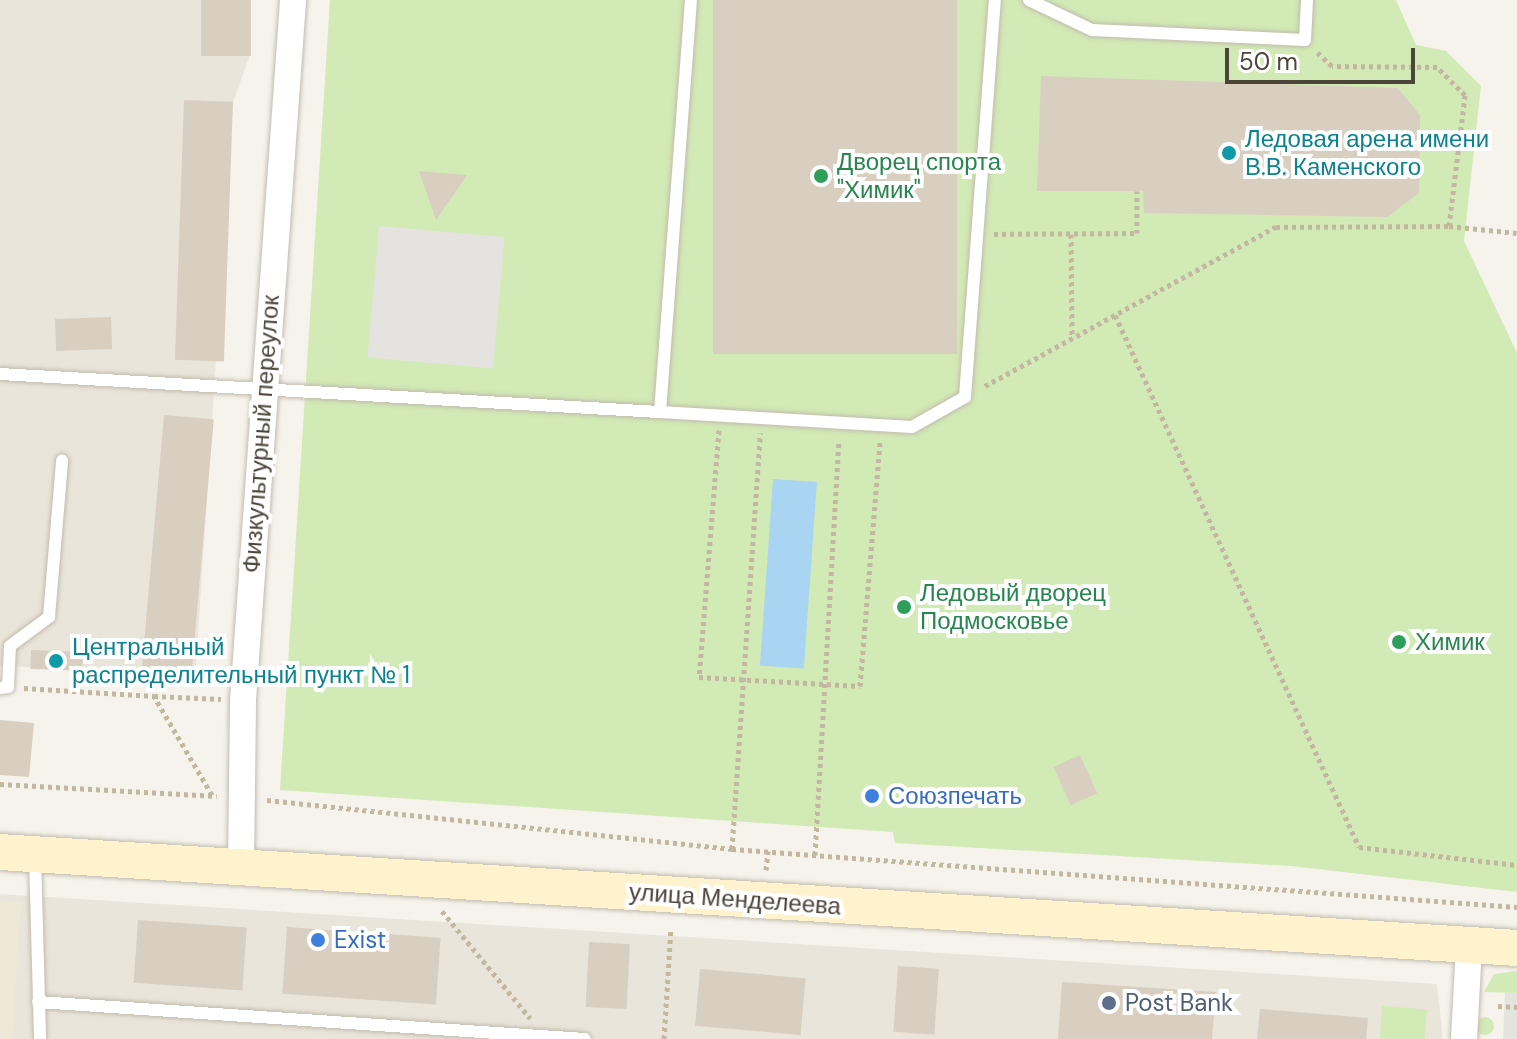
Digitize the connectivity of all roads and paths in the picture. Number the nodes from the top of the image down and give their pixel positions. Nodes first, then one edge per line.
1 (293, 0) edge
2 (691, 0) edge
3 (995, 0) edge
4 (1029, 0) edge
5 (1307, 0) edge
6 (1305, 40) junction
7 (1137, 191) dead end
8 (1449, 226) junction
9 (1517, 233) edge
10 (977, 234) junction
11 (1071, 234) junction
12 (1115, 315) junction
13 (1072, 338) junction
14 (0, 374) edge
15 (264, 388) junction
16 (965, 397) junction
17 (660, 412) junction
18 (720, 417) junction
19 (761, 420) junction
20 (840, 425) junction
21 (881, 426) junction
22 (62, 461) dead end
23 (743, 679) junction
24 (825, 684) junction
25 (4, 688) edge
26 (154, 696) junction
27 (243, 700) junction
28 (0, 784) edge
29 (225, 797) junction
30 (732, 849) junction
31 (18, 853) edge
32 (815, 855) junction
33 (1517, 865) edge
34 (241, 867) junction
35 (1517, 907) edge
36 (442, 911) dead end
37 (671, 928) dead end
38 (1469, 947) junction
39 (1517, 948) edge
40 (38, 1002) junction
41 (1498, 1006) dead end
42 (1517, 1007) edge
43 (545, 1036) junction
44 (40, 1039) edge
45 (585, 1039) edge
46 (664, 1039) edge
47 (1464, 1039) edge

1 - 15 street, Физкультурный переулок
2 - 17 lane
3 - 10 lane
4 - 6 lane
5 - 6 lane
6 - 8 path
7 - 11 path
8 - 9 path
8 - 12 path
10 - 11 path
10 - 16 lane
11 - 13 path
12 - 13 path
12 - 33 path
13 - 16 path
14 - 15 lane
15 - 17 lane
15 - 27 street, Физкультурный переулок
16 - 21 lane
17 - 18 lane
18 - 19 lane
18 - 23 path
19 - 20 lane
19 - 23 path
20 - 21 lane
20 - 24 path
21 - 24 path
22 - 25 lane
23 - 24 path
23 - 30 path
24 - 32 path
25 - 26 path
26 - 27 path
26 - 29 path
27 - 29 street, Физкультурный переулок
28 - 29 path
29 - 30 path
29 - 34 street, Физкультурный переулок
30 - 32 path
31 - 34 main road, улица Менделеева
31 - 40 lane
32 - 35 path
34 - 38 main road, улица Менделеева
36 - 43 path
37 - 46 path
38 - 39 main road, улица Менделеева
38 - 47 street
40 - 43 lane
40 - 44 lane
41 - 42 path
43 - 45 lane

